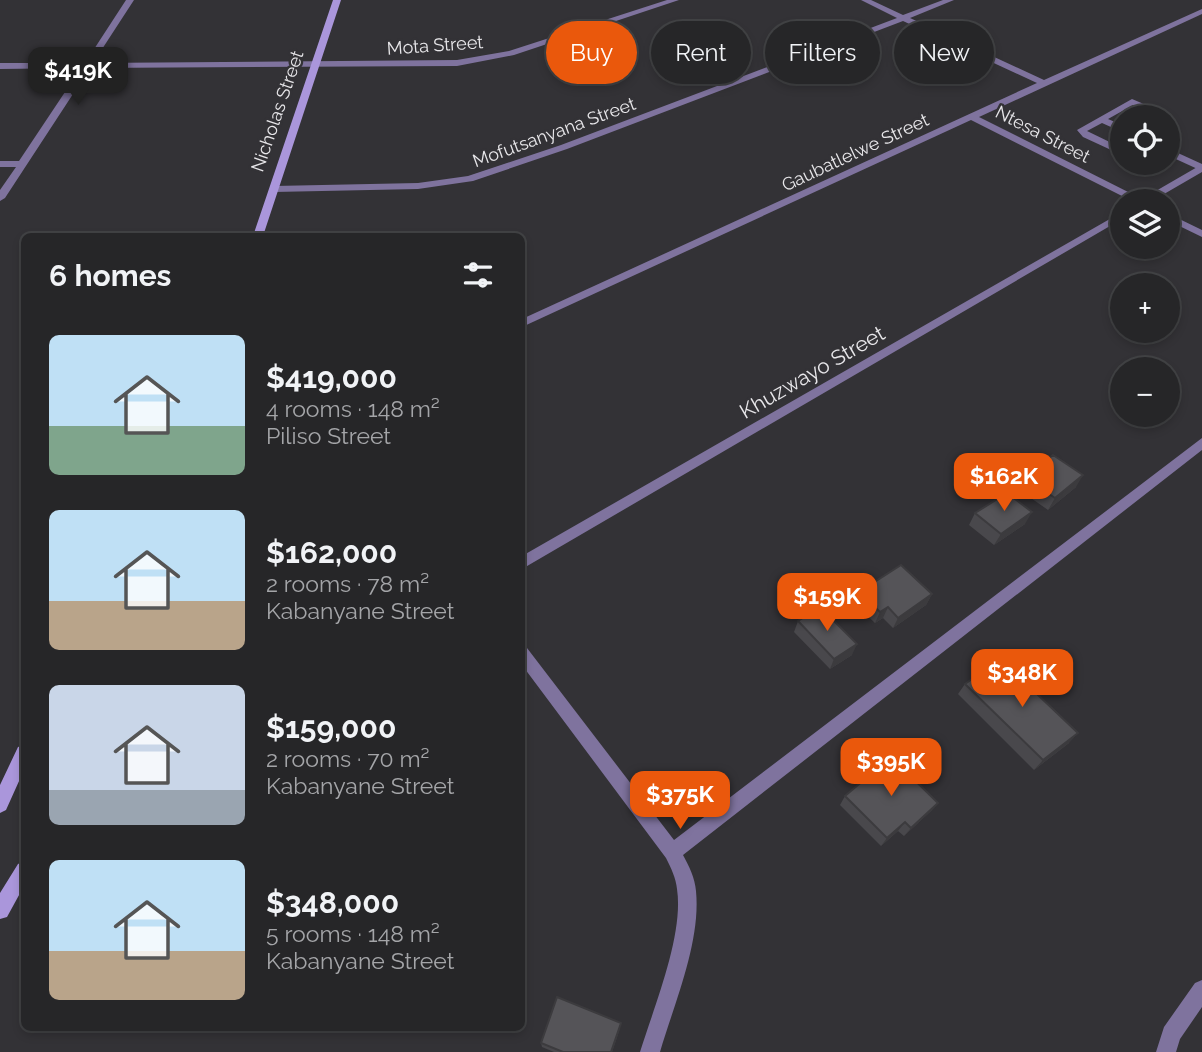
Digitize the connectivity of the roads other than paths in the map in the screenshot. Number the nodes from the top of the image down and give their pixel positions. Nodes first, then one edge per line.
1 (130, 0) edge
2 (337, 0) edge
3 (675, 0) edge
4 (864, 0) edge
5 (950, 0) edge
6 (1202, 10) edge
7 (903, 18) junction
8 (315, 65) junction
9 (0, 66) edge
10 (87, 66) junction
11 (1043, 83) junction
12 (1110, 114) edge
13 (970, 116) junction
14 (1101, 119) junction
15 (1110, 123) edge
16 (1110, 146) edge
17 (1180, 157) edge
18 (0, 164) edge
19 (23, 164) junction
20 (1202, 168) edge
21 (274, 189) junction
22 (1115, 189) edge
23 (1166, 189) edge
24 (0, 198) edge
25 (1110, 222) edge
26 (1180, 223) edge
27 (259, 233) edge
28 (1202, 234) edge
29 (525, 322) edge
30 (1202, 443) edge
31 (525, 561) edge
32 (525, 657) edge
33 (21, 759) edge
34 (0, 804) edge
35 (673, 852) junction
36 (21, 875) edge
37 (0, 910) edge
38 (1202, 990) edge
39 (650, 1052) edge
40 (1166, 1052) edge

1 - 10 street
2 - 8 street, Nicholas Street
3 - 8 street, Mota Street
4 - 7 street
5 - 7 street, Mofutsanyana Street
6 - 11 street, Gaubatlelwe Street
7 - 11 street
7 - 21 street, Mofutsanyana Street
8 - 10 street, Mota Street
8 - 21 street, Nicholas Street
9 - 10 street, Mota Street
10 - 19 street
11 - 13 street, Gaubatlelwe Street
12 - 14 street
13 - 22 street, Ntesa Street
13 - 29 street, Gaubatlelwe Street
14 - 15 street
14 - 16 street
17 - 20 street
18 - 19 street
19 - 24 street
20 - 23 street
21 - 27 street, Nicholas Street
25 - 31 street, Khuzwayo Street
26 - 28 street
30 - 35 street
32 - 35 street
33 - 34 street
35 - 39 street
36 - 37 street
38 - 40 street

